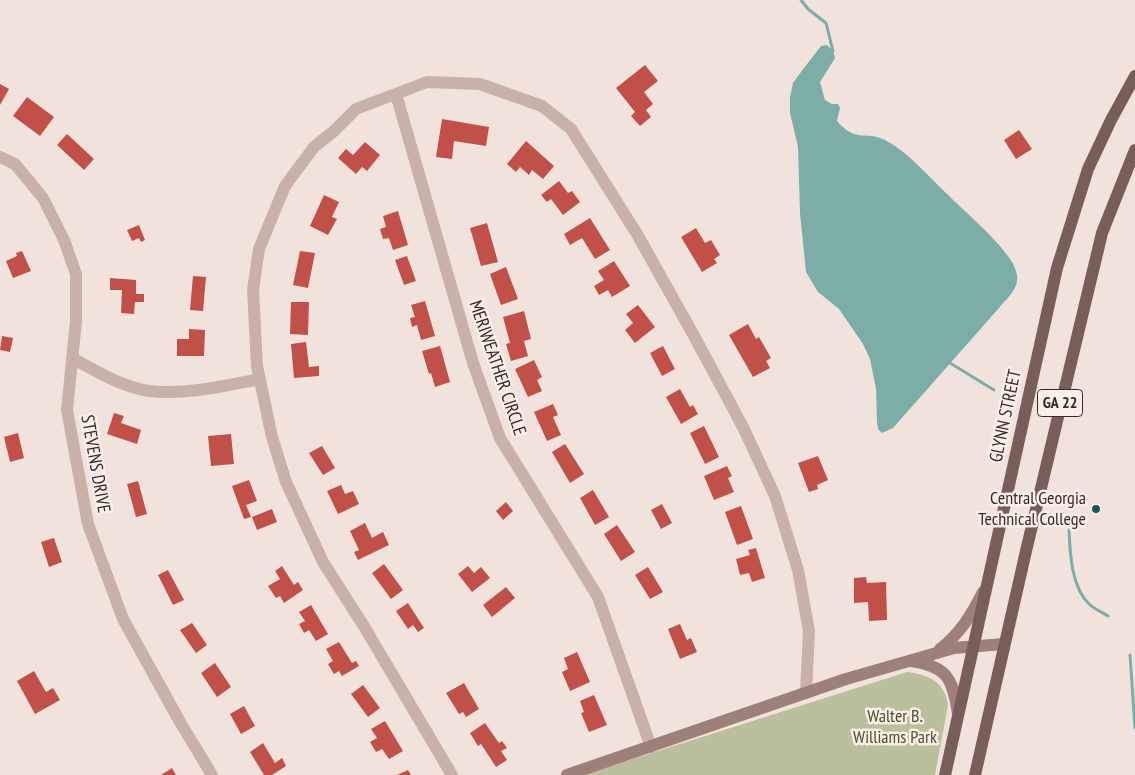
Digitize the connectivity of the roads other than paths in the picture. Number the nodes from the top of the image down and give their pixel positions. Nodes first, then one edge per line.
1 (1135, 76) edge
2 (396, 94) junction
3 (1135, 150) edge
4 (0, 157) edge
5 (72, 358) junction
6 (260, 379) junction
7 (987, 586) junction
8 (1004, 644) junction
9 (974, 645) junction
10 (936, 653) junction
11 (909, 661) junction
12 (806, 693) junction
13 (958, 715) junction
14 (651, 747) junction
15 (212, 775) edge
16 (452, 775) edge
17 (567, 775) edge
18 (945, 775) edge
19 (975, 775) edge

1 - 7 main road, GLYNN STREET / GA 22
2 - 6 street
2 - 12 street
2 - 14 street, MERIWEATHER CIRCLE
3 - 8 main road, GA 22
4 - 5 street, STEVENS DRIVE
5 - 6 street
5 - 15 street, STEVENS DRIVE
6 - 16 street
7 - 9 main road, GLYNN STREET / GA 22
7 - 10 main road
8 - 9 main road
8 - 19 main road, GA 22
9 - 10 main road
9 - 13 main road, GLYNN STREET / GA 22
10 - 11 main road
11 - 12 main road
11 - 13 main road
12 - 14 main road
13 - 18 main road, GLYNN STREET / GA 22
14 - 17 main road

